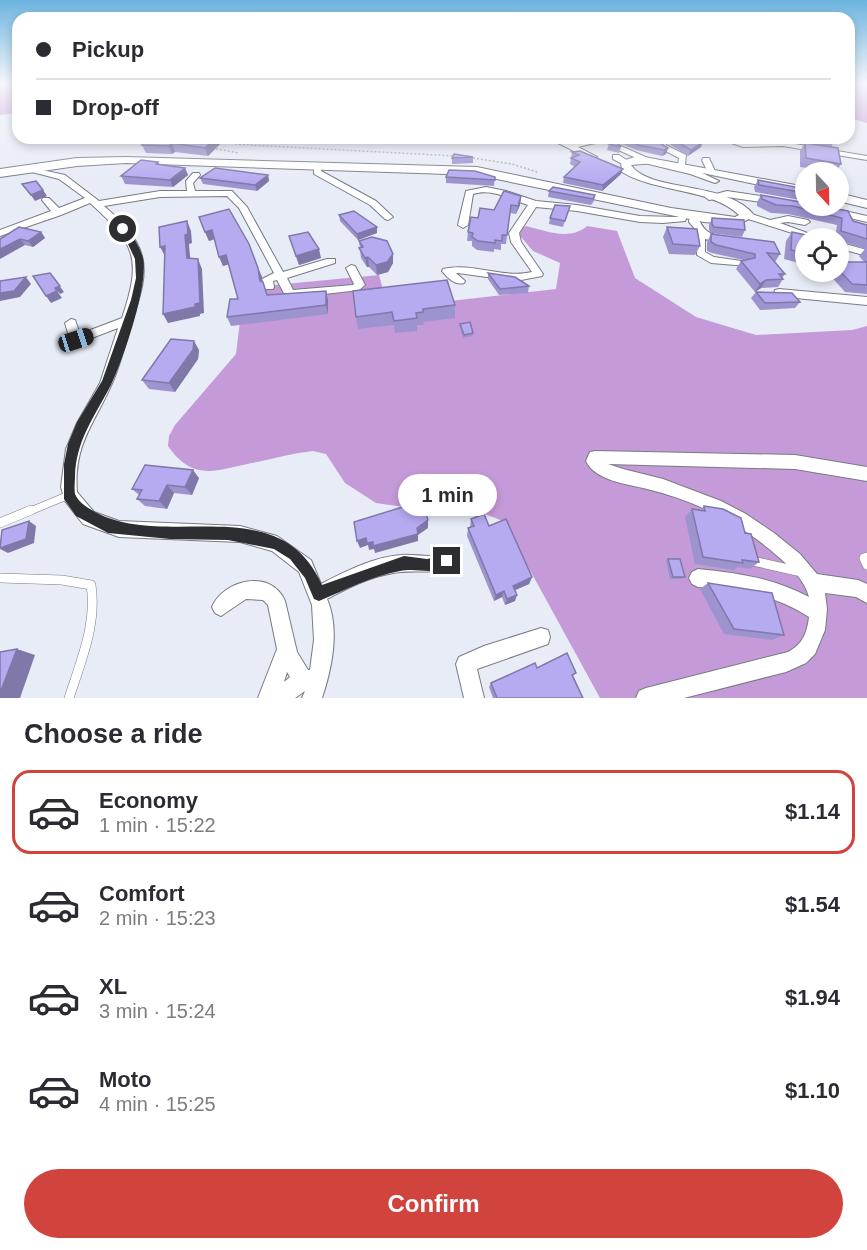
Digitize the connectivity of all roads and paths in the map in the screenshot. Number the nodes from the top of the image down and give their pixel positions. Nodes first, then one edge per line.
1 (231, 144) edge
2 (245, 144) edge
3 (563, 144) edge
4 (578, 144) edge
5 (662, 144) edge
6 (740, 144) edge
7 (783, 144) edge
8 (783, 144) edge
9 (249, 146) junction
10 (205, 147) edge
11 (569, 147) junction
12 (246, 154) dead end
13 (456, 156) edge
14 (466, 158) edge
15 (626, 158) junction
16 (867, 158) edge
17 (603, 161) edge
18 (67, 164) junction
19 (681, 165) junction
20 (317, 167) junction
21 (31, 168) junction
22 (711, 171) junction
23 (0, 173) edge
24 (196, 175) dead end
25 (545, 175) dead end
26 (64, 178) junction
27 (795, 189) edge
28 (191, 192) junction
29 (710, 197) junction
30 (46, 200) dead end
31 (849, 200) edge
32 (93, 202) junction
33 (781, 202) edge
34 (533, 204) junction
35 (867, 204) edge
36 (58, 213) junction
37 (688, 215) junction
38 (849, 215) edge
39 (748, 216) junction
40 (388, 217) dead end
41 (867, 219) edge
42 (805, 222) dead end
43 (768, 223) junction
44 (463, 225) dead end
45 (795, 231) edge
46 (687, 232) edge
47 (700, 232) junction
48 (3, 234) edge
49 (740, 242) edge
50 (849, 248) edge
51 (867, 253) edge
52 (331, 261) dead end
53 (744, 264) edge
54 (351, 268) dead end
55 (279, 276) junction
56 (460, 281) dead end
57 (269, 287) dead end
58 (771, 294) edge
59 (867, 301) edge
60 (126, 321) junction
61 (71, 323) dead end
62 (867, 474) edge
63 (69, 495) junction
64 (0, 523) edge
65 (867, 557) edge
66 (447, 561) dead end
67 (753, 561) edge
68 (867, 565) edge
69 (0, 578) edge
70 (698, 578) dead end
71 (810, 578) junction
72 (319, 594) junction
73 (867, 594) edge
74 (221, 607) dead end
75 (817, 612) junction
76 (541, 637) dead end
77 (287, 648) junction
78 (312, 689) edge
79 (69, 698) edge
80 (268, 698) edge
81 (278, 698) edge
82 (474, 698) edge
83 (646, 698) edge

1 - 9 path
2 - 9 path
3 - 11 street
4 - 11 street
5 - 19 street
6 - 7 street
8 - 16 street
9 - 13 path
10 - 12 path
11 - 17 street
14 - 25 path
15 - 19 street
15 - 22 street
15 - 29 street
18 - 20 street
18 - 21 street
18 - 26 street
19 - 22 street
20 - 37 street
20 - 40 street
21 - 23 street
21 - 26 street
22 - 27 street
24 - 28 street
26 - 32 street
28 - 32 street
28 - 55 street
29 - 33 street
29 - 39 street
30 - 36 street
31 - 35 street
32 - 36 street
32 - 60 street
34 - 37 street
34 - 44 street
34 - 56 street
36 - 48 street
37 - 39 street
37 - 46 street
37 - 47 street
38 - 41 street
39 - 43 street
42 - 43 street
43 - 45 street
47 - 49 street
47 - 53 street
50 - 51 street
52 - 55 street
54 - 55 street
55 - 57 street
58 - 59 street
60 - 61 street
60 - 63 street
62 - 71 street
63 - 64 lane
63 - 72 street
65 - 68 lane
66 - 72 street
67 - 71 lane
69 - 79 lane
70 - 75 street
71 - 73 street
71 - 75 street
72 - 78 street
74 - 77 street
75 - 83 street
76 - 82 street
77 - 78 street
77 - 80 street
78 - 81 street

